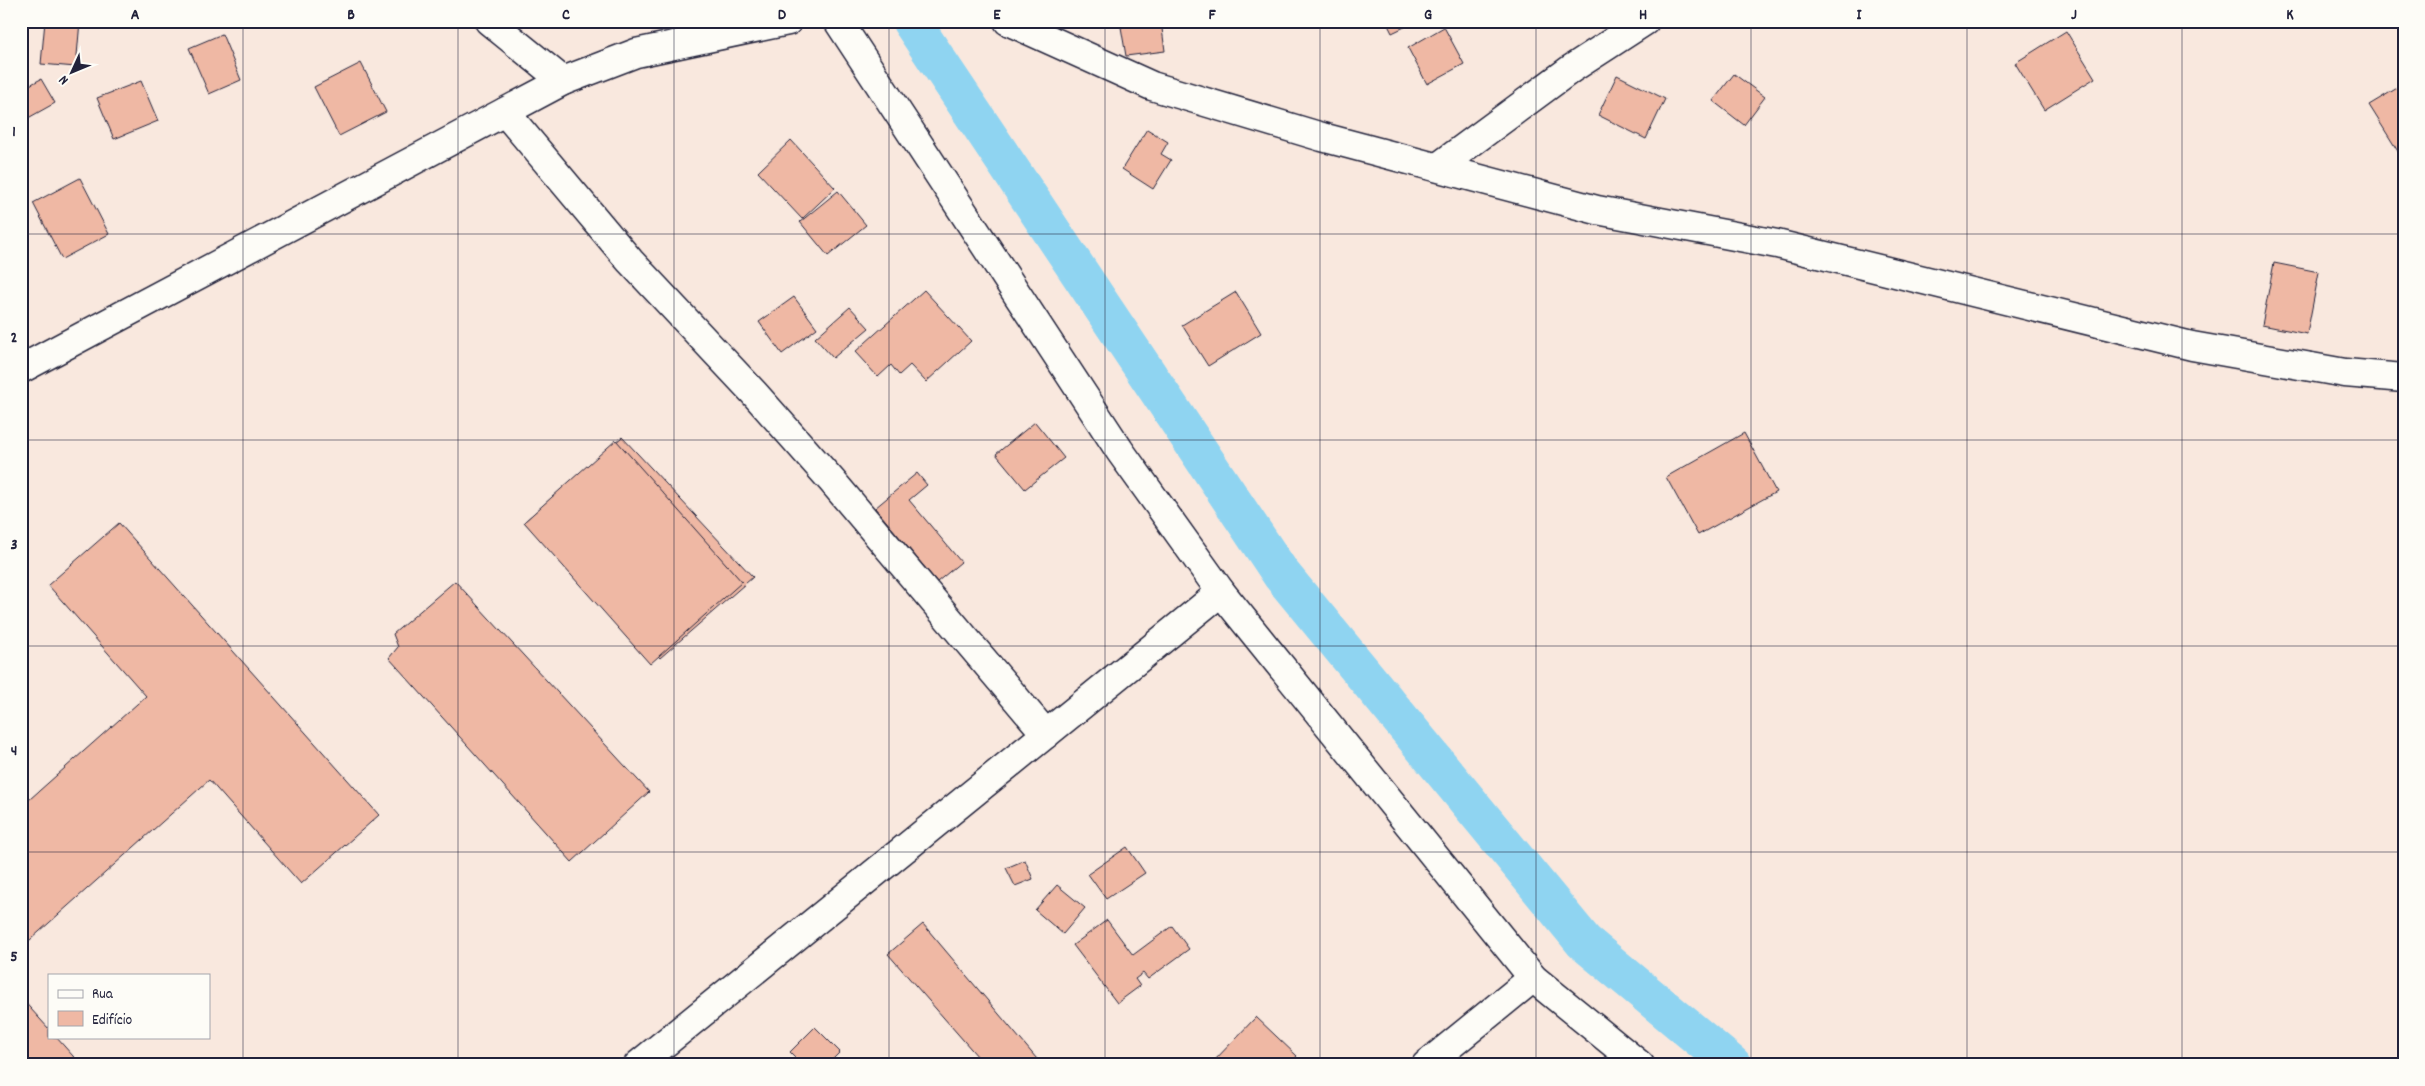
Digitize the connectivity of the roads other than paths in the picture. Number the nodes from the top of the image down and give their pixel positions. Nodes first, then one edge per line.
1 (489, 21) edge
2 (788, 21) edge
3 (838, 21) edge
4 (1008, 21) edge
5 (1644, 21) edge
6 (563, 81) junction
7 (505, 112) junction
8 (1438, 167) junction
9 (21, 369) edge
10 (2404, 378) edge
11 (1221, 592) junction
12 (1046, 734) junction
13 (1533, 978) junction
14 (638, 1065) edge
15 (1426, 1065) edge
16 (1640, 1065) edge

1 - 6 street
2 - 6 street
3 - 11 street
4 - 8 street
5 - 8 street
6 - 7 street
7 - 9 street
7 - 12 street
8 - 10 street
11 - 12 street
11 - 13 street
12 - 14 street
13 - 15 street
13 - 16 street

